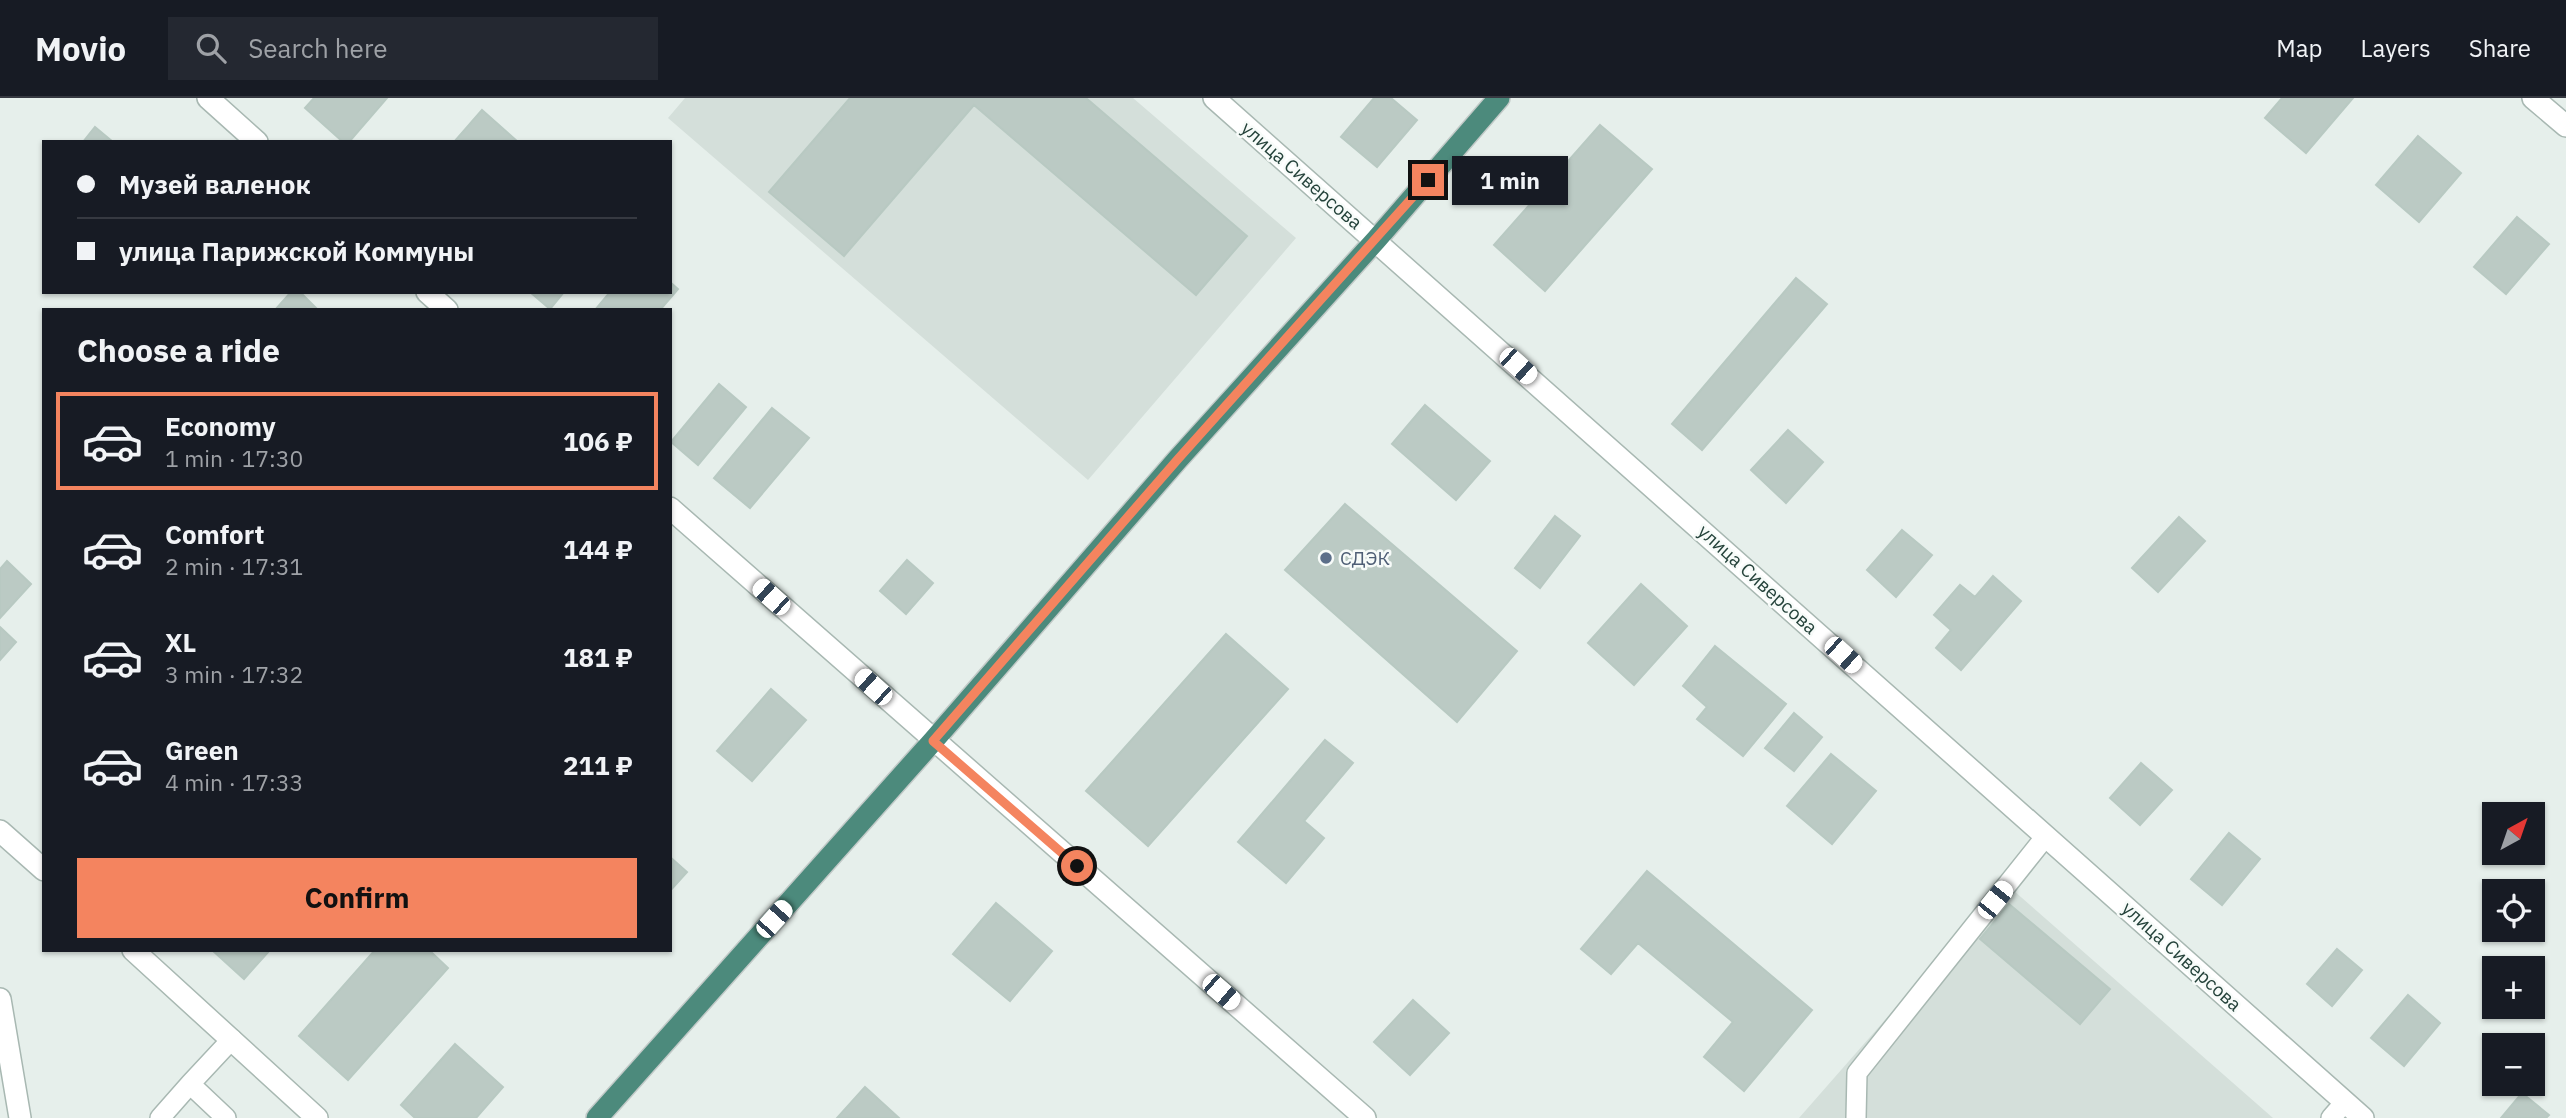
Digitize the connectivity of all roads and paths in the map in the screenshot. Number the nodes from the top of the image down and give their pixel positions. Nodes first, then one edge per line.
1 (208, 98) edge
2 (1214, 98) edge
3 (1499, 98) edge
4 (2533, 98) edge
5 (2566, 126) edge
6 (255, 140) edge
7 (1376, 240) junction
8 (429, 294) edge
9 (445, 308) edge
10 (672, 510) edge
11 (933, 741) junction
12 (0, 831) edge
13 (2046, 836) junction
14 (42, 868) edge
15 (135, 952) edge
16 (0, 999) edge
17 (232, 1039) junction
18 (190, 1084) junction
19 (2338, 1110) edge
20 (20, 1118) edge
21 (160, 1118) edge
22 (226, 1118) edge
23 (317, 1118) edge
24 (597, 1118) edge
25 (1365, 1118) edge
26 (1856, 1118) edge
27 (2363, 1118) edge

1 - 6 street
2 - 7 street, улица Сиверсова
3 - 7 highway
4 - 5 street
7 - 11 highway
7 - 13 street, улица Сиверсова
8 - 9 street
10 - 11 street
11 - 24 highway
11 - 25 street
12 - 14 street
13 - 19 street, улица Сиверсова
13 - 26 lane
15 - 17 street
16 - 20 street
17 - 18 lane
17 - 23 street
18 - 21 lane
18 - 22 lane
19 - 27 street, улица Сиверсова

